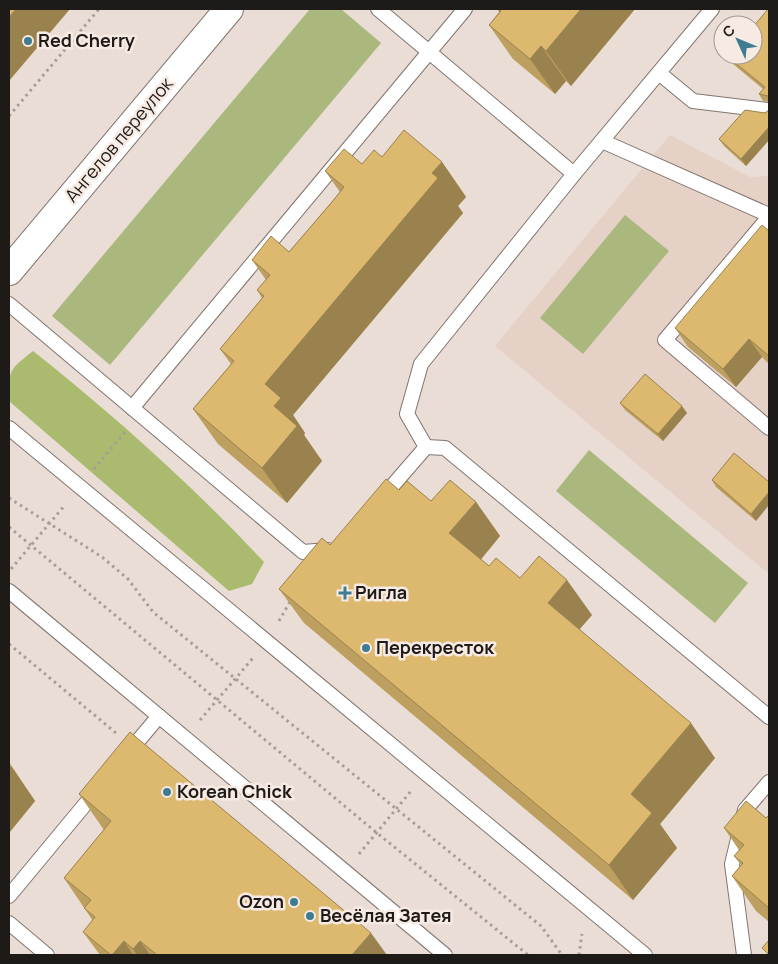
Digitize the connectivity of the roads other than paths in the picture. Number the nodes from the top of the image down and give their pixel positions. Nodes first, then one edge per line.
1 (229, 9) edge
2 (378, 9) edge
3 (465, 9) edge
4 (712, 9) edge
5 (429, 52) junction
6 (659, 73) junction
7 (769, 112) edge
8 (602, 141) junction
9 (574, 174) junction
10 (769, 216) edge
11 (9, 270) edge
12 (9, 304) edge
13 (132, 408) junction
14 (9, 428) edge
15 (769, 428) edge
16 (426, 447) junction
17 (370, 513) edge
18 (339, 549) edge
19 (9, 591) edge
20 (159, 716) junction
21 (769, 717) edge
22 (120, 762) edge
23 (108, 777) edge
24 (769, 782) edge
25 (9, 896) edge
26 (9, 924) edge
27 (48, 955) edge
28 (445, 955) edge
29 (645, 955) edge
30 (744, 955) edge

1 - 11 street, Ангелов переулок
2 - 5 lane
3 - 5 lane
4 - 6 lane
5 - 9 lane
5 - 13 lane
6 - 7 lane
6 - 8 lane
8 - 9 lane
8 - 10 lane
9 - 16 lane
10 - 15 lane
12 - 13 lane
13 - 18 lane
14 - 29 lane
16 - 17 lane
16 - 21 lane
19 - 20 lane
20 - 22 lane
20 - 28 lane
23 - 25 lane
24 - 30 lane
26 - 27 lane

